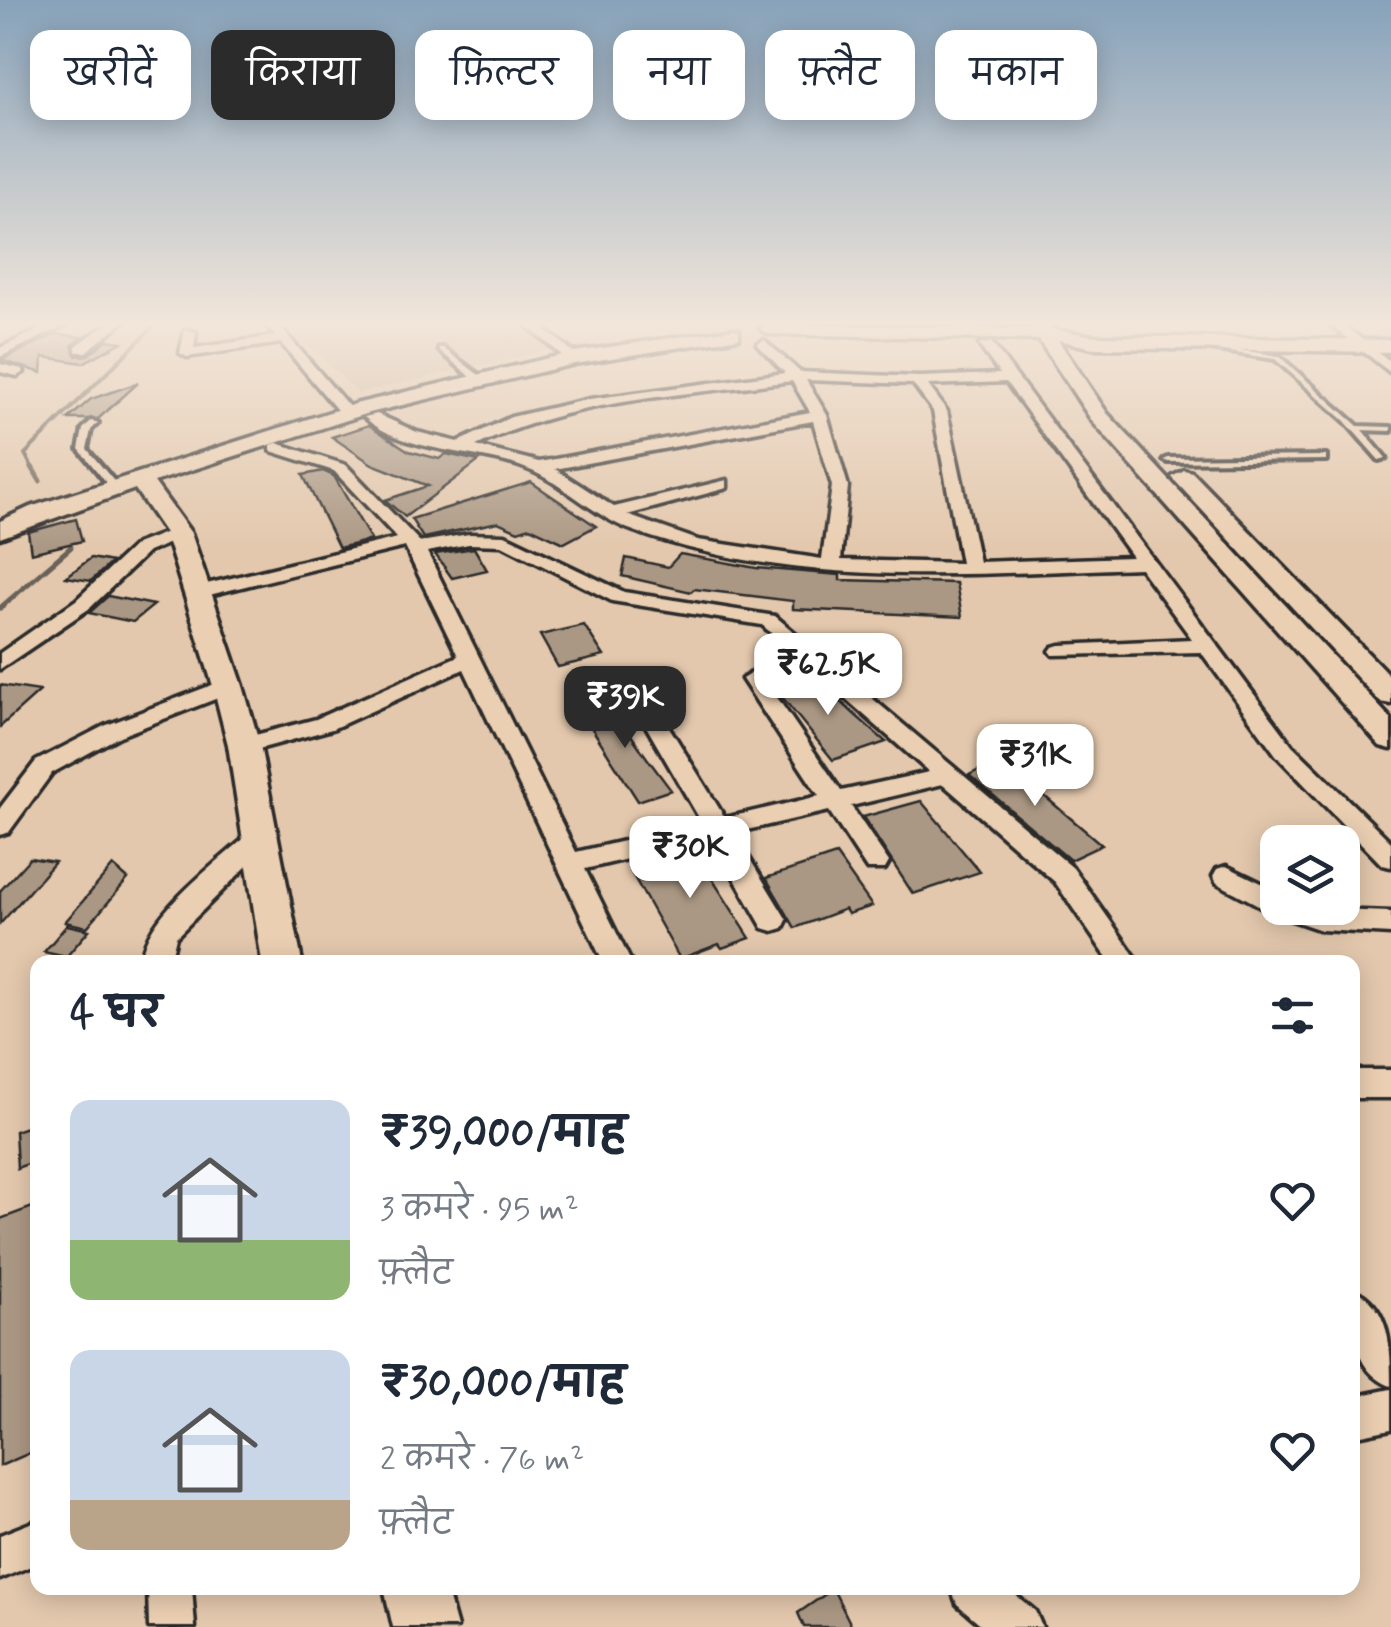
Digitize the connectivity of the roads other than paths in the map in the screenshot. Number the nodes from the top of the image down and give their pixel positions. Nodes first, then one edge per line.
1 (333, 397) edge
2 (411, 397) edge
3 (458, 397) edge
4 (636, 397) edge
5 (808, 397) edge
6 (930, 397) edge
7 (1024, 397) edge
8 (1099, 397) edge
9 (1321, 397) edge
10 (346, 413) junction
11 (818, 415) junction
12 (372, 417) junction
13 (94, 424) dead end
14 (1356, 428) junction
15 (1391, 429) edge
16 (278, 448) junction
17 (459, 448) junction
18 (1323, 458) dead end
19 (1382, 458) dead end
20 (538, 467) junction
21 (1165, 468) junction
22 (721, 484) dead end
23 (135, 486) junction
24 (613, 513) junction
25 (5, 528) edge
26 (178, 533) junction
27 (413, 545) junction
28 (1147, 562) junction
29 (831, 564) junction
30 (971, 567) junction
31 (197, 592) junction
32 (1208, 645) junction
33 (1060, 651) dead end
34 (470, 659) junction
35 (0, 663) edge
36 (753, 679) dead end
37 (228, 686) junction
38 (1391, 695) edge
39 (650, 714) dead end
40 (1391, 739) edge
41 (244, 744) junction
42 (949, 776) junction
43 (835, 800) junction
44 (0, 826) edge
45 (719, 829) junction
46 (258, 840) junction
47 (1391, 858) edge
48 (876, 862) dead end
49 (568, 864) junction
50 (1226, 876) dead end
51 (1260, 894) edge
52 (773, 920) dead end
53 (1360, 921) edge
54 (1391, 923) edge
55 (156, 955) edge
56 (281, 955) edge
57 (614, 955) edge
58 (1121, 955) edge
59 (1360, 1084) edge
60 (1391, 1084) edge
61 (1360, 1319) edge
62 (1391, 1367) edge
63 (1391, 1409) edge
64 (1360, 1415) edge
65 (30, 1545) edge
66 (0, 1558) edge
67 (170, 1595) edge
68 (417, 1595) edge
69 (981, 1595) edge
70 (172, 1627) edge
71 (425, 1627) edge
72 (1019, 1627) edge

1 - 10 street
2 - 10 street
3 - 12 street
4 - 17 street
5 - 11 street
6 - 30 street
7 - 28 street
8 - 21 street
9 - 14 lane
10 - 23 street
11 - 20 street
11 - 29 street
12 - 16 street
12 - 17 street
13 - 23 lane
14 - 15 lane
14 - 19 lane
16 - 23 street
16 - 27 street
17 - 20 street
18 - 21 lane
20 - 24 street
21 - 38 street
21 - 40 street
22 - 24 street
23 - 25 street
23 - 26 street
24 - 29 street
26 - 31 street
26 - 35 street
27 - 31 street
27 - 34 street
27 - 42 street
28 - 30 street
28 - 32 street
29 - 30 street
31 - 37 street
32 - 33 street
32 - 47 street
34 - 41 street
34 - 49 street
36 - 43 street
37 - 41 street
37 - 44 street
39 - 45 street
41 - 46 street
42 - 43 street
42 - 58 street
43 - 45 street
43 - 48 street
45 - 49 street
45 - 52 street
46 - 55 street
46 - 56 street
49 - 57 street
50 - 51 street
53 - 54 street
59 - 60 street
61 - 62 street
63 - 64 street
65 - 66 street
67 - 70 street
68 - 71 street
69 - 72 street

